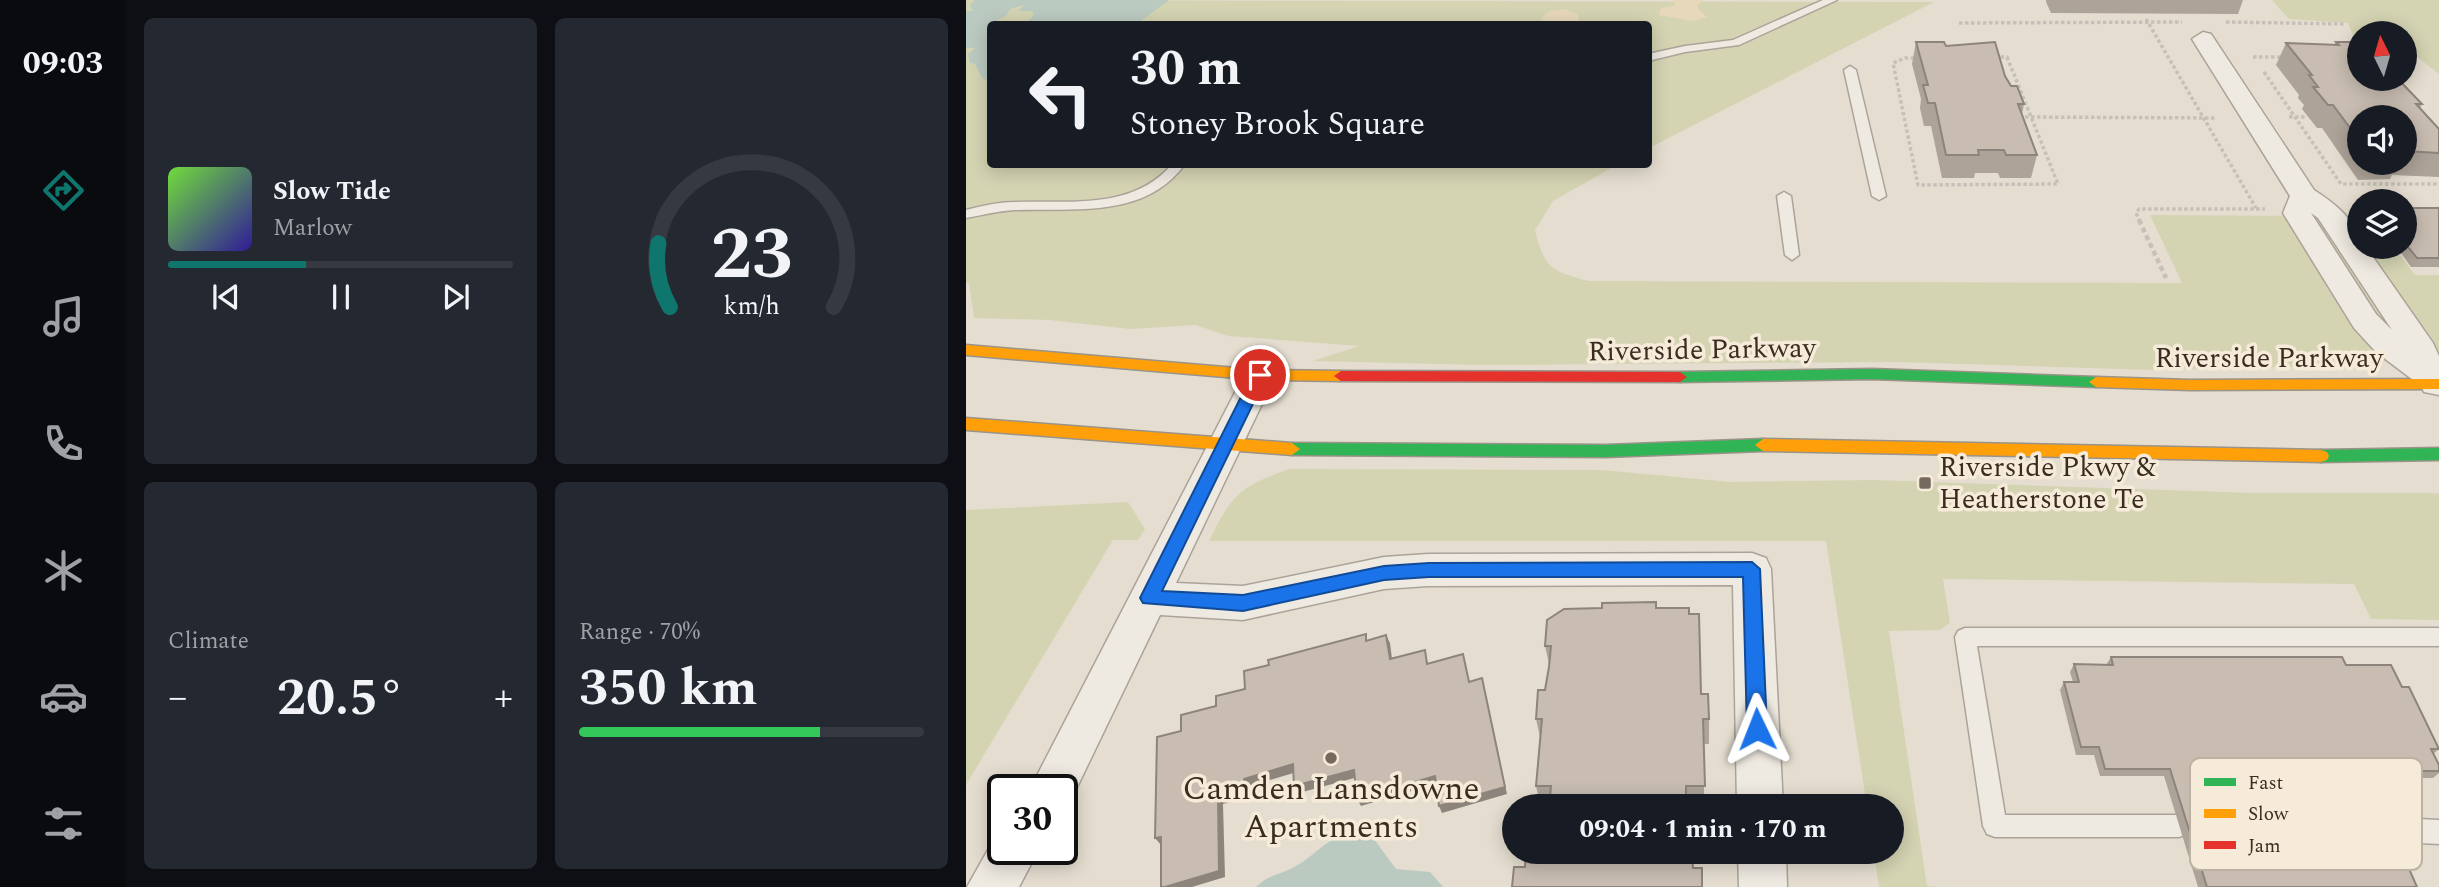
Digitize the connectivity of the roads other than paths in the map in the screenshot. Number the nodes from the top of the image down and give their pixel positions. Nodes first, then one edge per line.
1 (1832, 0) edge
2 (2202, 28) road end
3 (1652, 57) edge
4 (1850, 70) dead end
5 (1176, 168) edge
6 (1784, 196) dead end
7 (1879, 196) dead end
8 (966, 214) edge
9 (1792, 255) dead end
10 (966, 350) edge
11 (1260, 375) junction
12 (2438, 385) edge
13 (966, 424) edge
14 (1224, 446) junction
15 (2439, 454) edge
16 (1149, 598) junction
17 (2439, 637) edge
18 (1061, 774) edge
19 (1760, 794) edge
20 (2179, 826) dead end
21 (1762, 864) edge
22 (1005, 865) edge
23 (991, 887) edge
24 (1763, 887) edge

1 - 3 lane
2 - 12 street
4 - 7 lane
5 - 8 lane
6 - 9 lane
10 - 11 main road, Riverside Parkway
11 - 12 main road, Riverside Parkway
11 - 14 street
13 - 14 main road
14 - 15 main road
14 - 16 street
16 - 18 street
16 - 19 street
17 - 20 lane
21 - 24 street
22 - 23 street

